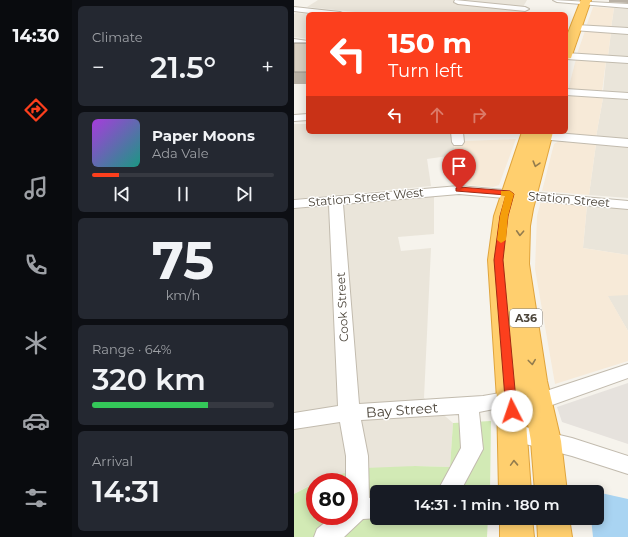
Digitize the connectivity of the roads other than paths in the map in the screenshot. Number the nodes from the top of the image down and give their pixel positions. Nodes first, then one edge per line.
1 (530, 0) edge
2 (558, 0) edge
3 (600, 0) edge
4 (581, 1) edge
5 (458, 2) dead end
6 (303, 3) dead end
7 (616, 5) junction
8 (628, 6) edge
9 (294, 9) edge
10 (524, 11) edge
11 (322, 12) edge
12 (571, 27) edge
13 (628, 31) edge
14 (294, 42) edge
15 (306, 44) edge
16 (568, 44) edge
17 (568, 56) edge
18 (628, 60) edge
19 (568, 92) edge
20 (628, 96) edge
21 (306, 117) edge
22 (294, 118) edge
23 (539, 134) edge
24 (548, 134) edge
25 (628, 143) edge
26 (519, 194) junction
27 (336, 200) junction
28 (294, 204) edge
29 (628, 205) edge
30 (628, 371) edge
31 (511, 399) junction
32 (538, 402) junction
33 (468, 405) junction
34 (348, 413) junction
35 (294, 421) edge
36 (513, 433) junction
37 (546, 441) junction
38 (628, 465) edge
39 (452, 485) edge
40 (515, 485) edge
41 (550, 485) edge
42 (368, 508) edge
43 (516, 525) edge
44 (554, 525) edge
45 (326, 537) edge
46 (517, 537) edge
47 (555, 537) edge

1 - 10 street
2 - 4 street
3 - 7 street
4 - 7 street
4 - 12 highway
5 - 10 street
6 - 9 street
7 - 8 street
9 - 11 street
12 - 13 street
12 - 16 highway
14 - 15 street
17 - 18 street
19 - 20 street
21 - 22 street
23 - 26 highway, A36
24 - 25 street
26 - 27 street, Station Street West
26 - 29 street, Station Street
26 - 31 highway, A36
26 -> 32 highway, A36
27 - 28 street, Station Street West
27 - 34 street, Cook Street
30 - 32 street
31 - 33 street, Bay Street
31 - 36 highway, A36
32 - 37 highway, A36
33 - 34 street, Bay Street
33 - 39 street
34 - 35 street, Bay Street
34 - 42 street, Cook Street
36 - 37 street
40 -> 36 highway, A36
37 - 38 street
37 - 41 highway, A36
42 - 45 street
43 - 46 highway
44 - 47 highway

